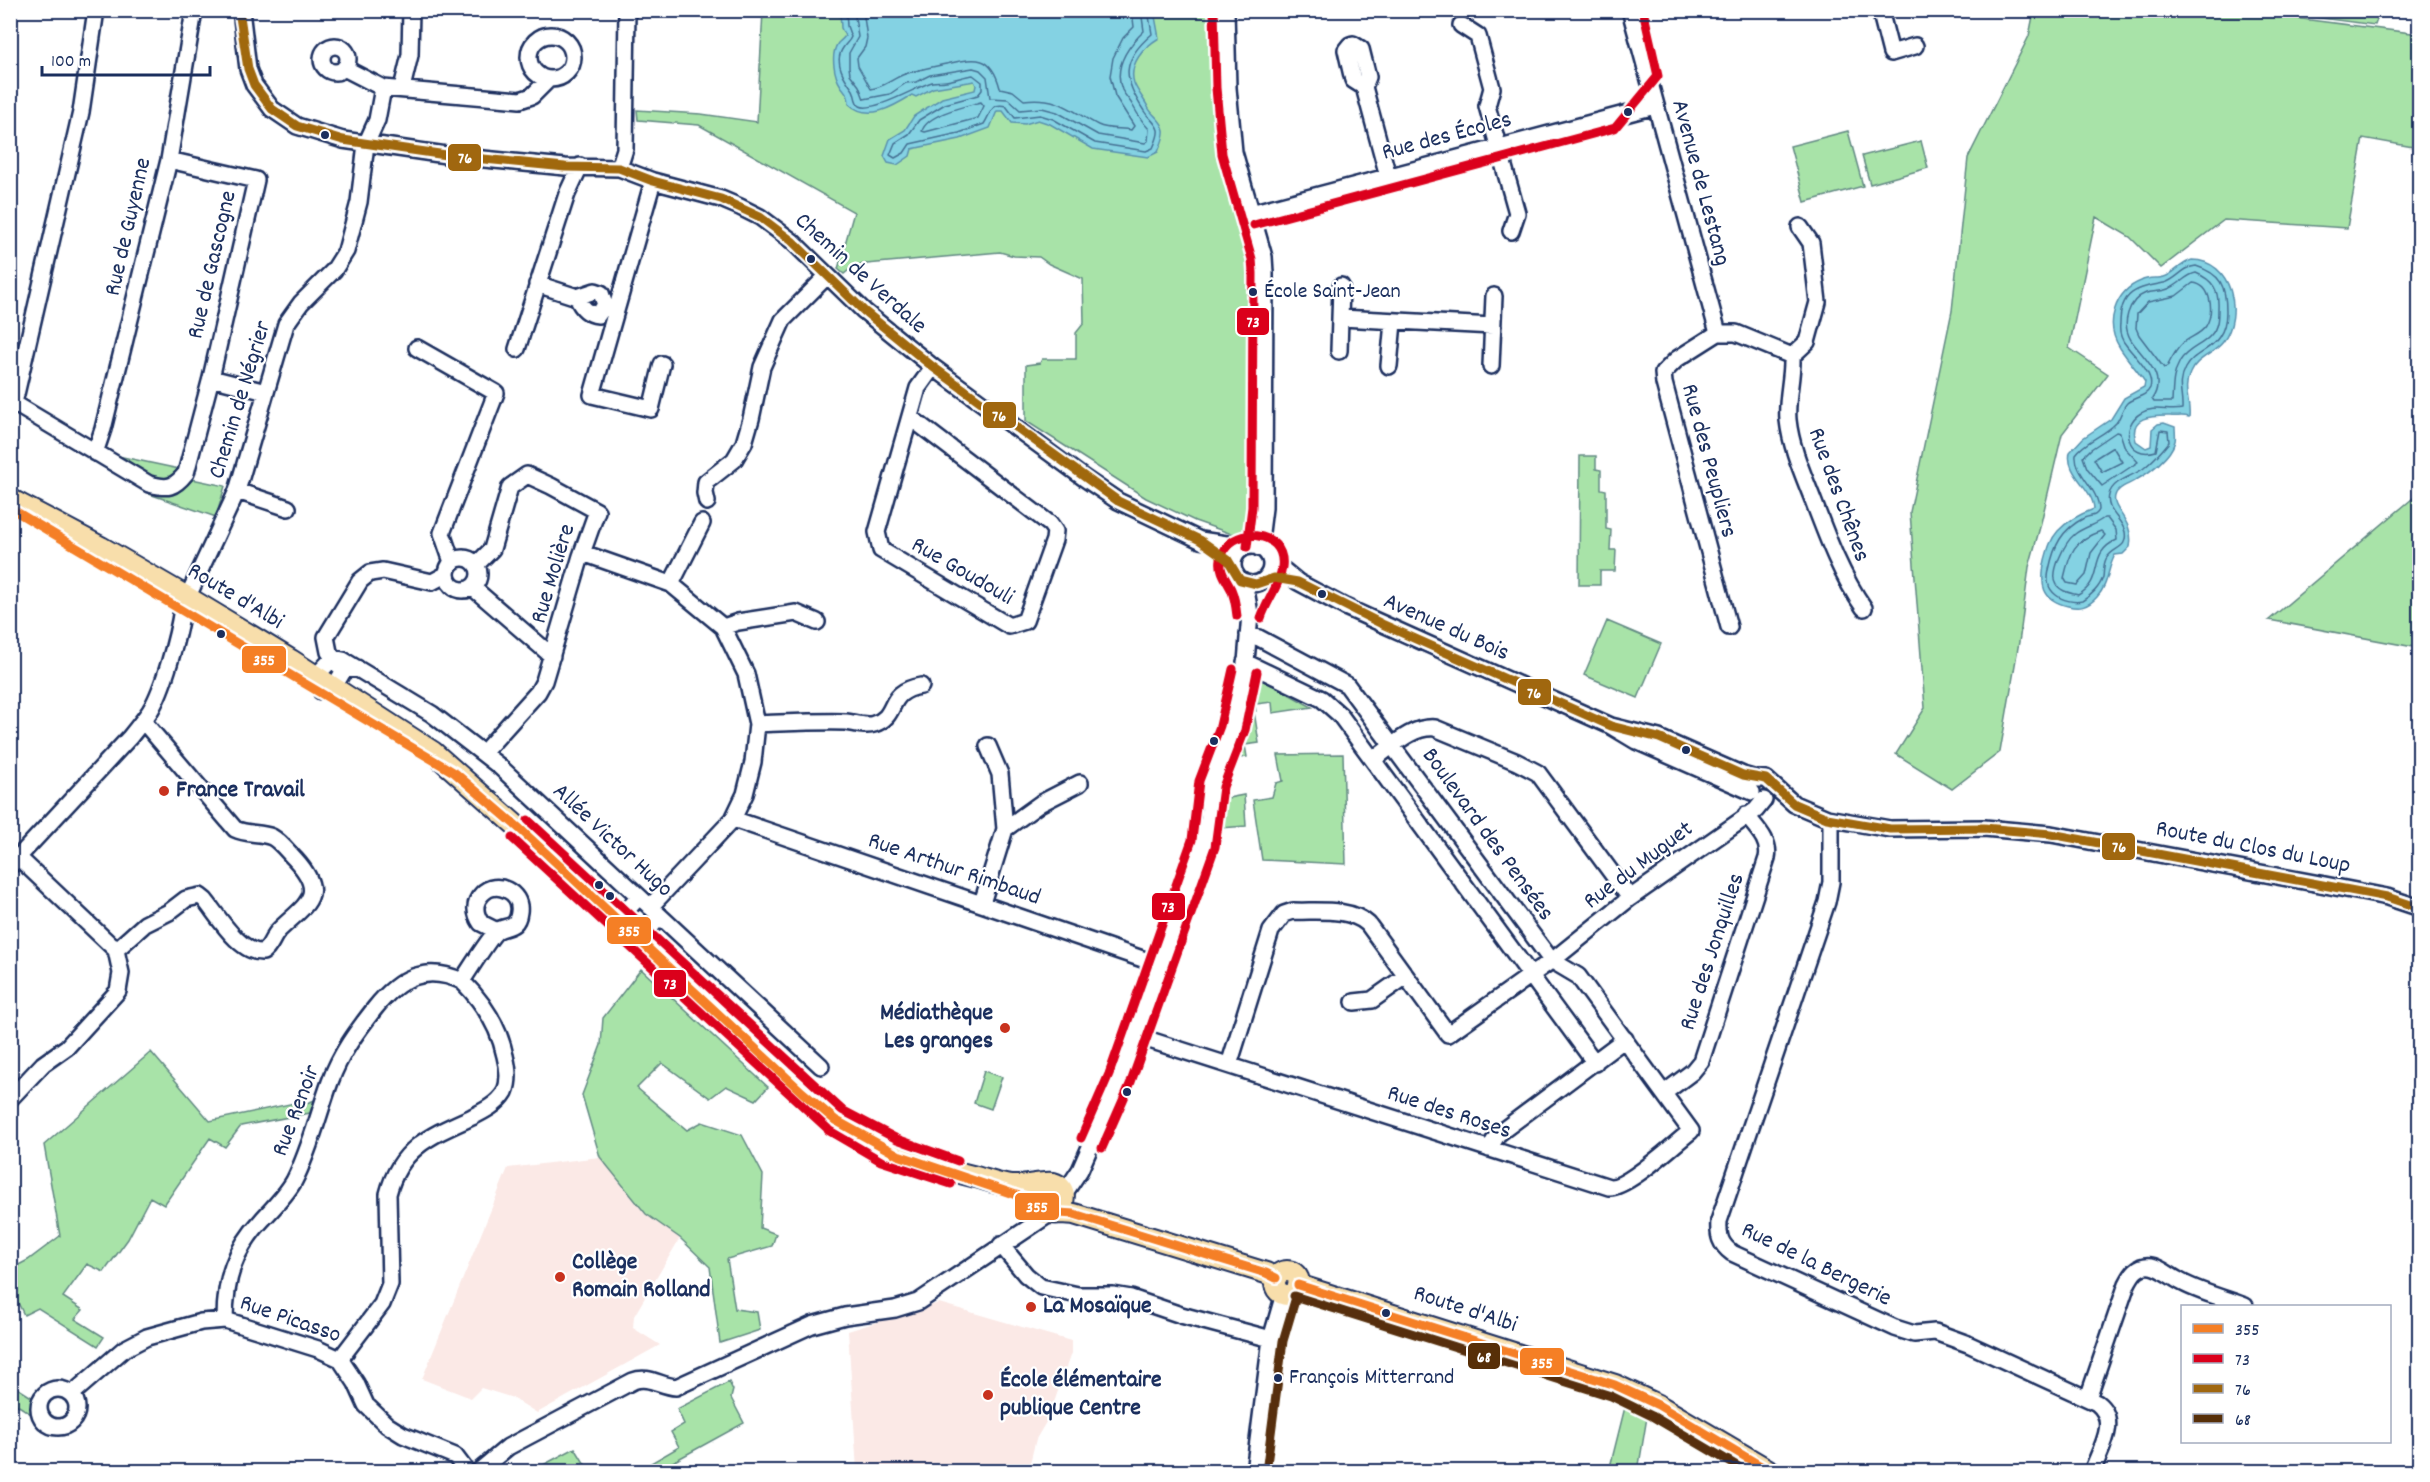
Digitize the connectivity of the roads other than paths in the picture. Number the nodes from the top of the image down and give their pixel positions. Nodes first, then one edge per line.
1 (96, 10) edge
2 (192, 10) edge
3 (411, 10) edge
4 (627, 10) edge
5 (1226, 10) edge
6 (1630, 10) edge
7 (1880, 10) edge
8 (240, 11) edge
9 (1461, 25) dead end
10 (1915, 46) dead end
11 (344, 68) dead end
12 (549, 79) dead end
13 (1364, 87) dead end
14 (383, 88) junction
15 (402, 88) junction
16 (1655, 106) junction
17 (366, 144) junction
18 (1499, 147) junction
19 (169, 160) junction
20 (580, 166) junction
21 (618, 168) junction
22 (1388, 176) junction
23 (653, 181) junction
24 (1251, 213) junction
25 (1800, 227) dead end
26 (1512, 231) dead end
27 (827, 276) junction
28 (537, 284) junction
29 (1341, 286) dead end
30 (1494, 296) dead end
31 (577, 297) dead end
32 (1341, 318) junction
33 (1393, 322) junction
34 (1493, 326) junction
35 (1718, 333) junction
36 (417, 348) dead end
37 (517, 349) dead end
38 (1339, 351) dead end
39 (1792, 356) junction
40 (662, 364) dead end
41 (1389, 366) dead end
42 (1491, 366) dead end
43 (933, 367) junction
44 (211, 378) junction
45 (266, 392) junction
46 (12, 402) edge
47 (911, 418) junction
48 (95, 453) junction
49 (237, 491) junction
50 (10, 499) edge
51 (707, 502) dead end
52 (10, 508) edge
53 (288, 508) dead end
54 (702, 523) dead end
55 (1200, 540) junction
56 (1258, 551) junction
57 (583, 553) junction
58 (476, 565) junction
59 (1233, 566) junction
60 (449, 568) junction
61 (1240, 580) junction
62 (1264, 580) junction
63 (1298, 582) junction
64 (671, 584) junction
65 (472, 587) junction
66 (184, 603) junction
67 (1864, 608) dead end
68 (1250, 614) junction
69 (817, 622) dead end
70 (723, 627) junction
71 (1729, 627) dead end
72 (1248, 635) junction
73 (552, 656) junction
74 (333, 658) junction
75 (1245, 662) junction
76 (334, 679) junction
77 (921, 686) dead end
78 (143, 721) junction
79 (757, 724) junction
80 (1394, 745) junction
81 (988, 746) dead end
82 (483, 753) junction
83 (1373, 760) junction
84 (1080, 783) dead end
85 (1773, 785) joint
86 (1759, 794) junction
87 (1794, 804) junction
88 (1746, 815) junction
89 (733, 819) junction
90 (1829, 819) junction
91 (1005, 829) junction
92 (15, 862) edge
93 (1630, 898) junction
94 (982, 903) junction
95 (650, 907) junction
96 (2420, 908) edge
97 (617, 921) junction
98 (497, 931) dead end
99 (638, 941) junction
100 (116, 950) junction
101 (1551, 960) junction
102 (1160, 965) junction
103 (1530, 974) junction
104 (1406, 976) junction
105 (462, 981) junction
106 (1354, 1002) dead end
107 (1134, 1035) junction
108 (1625, 1039) junction
109 (1595, 1063) junction
110 (1229, 1065) junction
111 (821, 1066) dead end
112 (1664, 1093) junction
113 (10, 1100) edge
114 (1489, 1149) junction
115 (1050, 1199) junction
116 (1001, 1245) junction
117 (1198, 1252) junction
118 (1286, 1286) junction
119 (2243, 1305) edge
120 (225, 1320) junction
121 (1271, 1339) junction
122 (340, 1359) junction
123 (72, 1394) dead end
124 (2088, 1398) junction
125 (467, 1472) edge
126 (478, 1472) edge
127 (1254, 1472) edge
128 (1772, 1472) edge
129 (2092, 1472) edge

1 - 46 street
2 - 19 street, Rue de Guyenne
3 - 15 street
4 - 21 street
5 - 24 street
6 - 16 street, Avenue de Lestang
7 - 10 street
8 - 17 street, Chemin de Verdale
9 - 18 street
11 - 14 street
12 - 15 street
13 - 22 street
14 - 15 street
14 - 17 street, Chemin de Négrier
16 - 18 street, Rue des Écoles
16 - 35 street, Avenue de Lestang
17 - 20 street, Chemin de Verdale
17 - 45 street, Chemin de Négrier
18 - 22 street, Rue des Écoles
18 - 26 street
19 - 44 street, Rue de Gascogne
19 - 48 street, Rue de Guyenne
20 - 21 street, Chemin de Verdale
20 - 28 street
21 - 23 street, Chemin de Verdale
22 - 24 street, Rue des Écoles
23 - 27 street, Chemin de Verdale
23 - 40 street
24 - 56 street
25 - 39 street
27 - 43 street, Chemin de Verdale
27 - 51 street
28 - 31 street
28 - 37 street
29 - 32 street
30 - 34 street
32 - 33 street
32 - 38 street
33 - 34 street
33 - 41 street
34 - 42 street
35 - 39 street
35 - 71 street, Rue des Peupliers
36 - 60 street
39 - 67 street, Rue des Chênes
43 - 47 street, Rue Goudouli
43 - 55 street, Chemin de Verdale
44 - 45 street, Rue de Gascogne
44 - 48 street, Rue de Gascogne
45 - 49 street, Chemin de Négrier
46 - 48 street
47 - 47 street, Rue Goudouli
49 - 53 street
49 - 66 street, Chemin de Négrier
50 - 66 main road, Route d'Albi
52 - 66 main road, Route d'Albi
54 - 64 street
55 - 56 street, Chemin de Verdale
55 - 59 street, Chemin de Verdale
56 - 59 street
56 - 62 street
56 - 63 street, Avenue du Bois
57 - 58 street, Rue Molière
57 - 64 street
57 - 73 street, Rue Molière
58 - 60 street
58 - 65 street
59 - 61 street
60 - 65 street
60 - 74 street
61 - 62 street
61 - 68 street
62 - 63 street, Avenue du Bois
62 - 68 street
63 - 86 street, Avenue du Bois
64 - 70 street
65 - 73 street, Rue Molière
66 - 76 main road, Route d'Albi
66 - 78 street, Chemin de Négrier
68 - 72 street
69 - 70 street
70 - 79 street
72 - 75 street
72 - 80 street, Boulevard des Pensées
73 - 82 street, Rue Molière
74 - 76 street
74 - 76 street, Allée Victor Hugo
75 - 83 street, Boulevard des Pensées
75 - 102 street
76 - 82 street, Allée Victor Hugo
76 - 97 main road, Route d'Albi
77 - 79 street
78 - 92 street, Chemin de Négrier
78 - 100 street
79 - 89 street
80 - 83 street
80 - 93 street
80 - 101 street, Boulevard des Pensées
81 - 91 street
82 - 95 street, Allée Victor Hugo
83 - 103 street, Boulevard des Pensées
84 - 91 street
85 - 86 street, Rue du Muguet
85 - 87 street, Route du Clos du Loup
86 - 87 street, Route du Clos du Loup
86 - 88 street, Rue du Muguet
87 - 90 street, Route du Clos du Loup
88 - 93 street, Rue du Muguet
88 - 112 street, Rue des Jonquilles
89 - 94 street, Rue Arthur Rimbaud
89 - 95 street
90 - 96 street, Route du Clos du Loup
90 - 124 street, Rue de la Bergerie
91 - 94 street
92 - 100 street
93 - 101 street, Rue du Muguet
94 - 102 street, Rue Arthur Rimbaud
95 - 97 street
95 - 99 street
95 - 111 street, Allée Victor Hugo
97 - 99 main road, Route d'Albi
98 - 105 street
99 - 115 main road, Route d'Albi
100 - 113 street
101 - 103 street, Rue du Muguet
101 - 108 street, Boulevard des Pensées
102 - 107 street
103 - 104 street, Rue du Muguet
103 - 109 street, Boulevard des Pensées
104 - 106 street
104 - 110 street
105 - 120 street, Rue Renoir
105 - 122 street
107 - 110 street, Rue des Roses
107 - 115 street
108 - 109 street
108 - 112 street, Boulevard des Pensées
109 - 114 street
110 - 114 street, Rue des Roses
112 - 114 street, Rue des Roses
115 - 116 street
115 - 117 main road, Route d'Albi
115 - 117 main road, Route d'Albi
116 - 121 street
116 - 126 street
117 - 118 main road, Route d'Albi
118 - 121 street
118 - 128 main road, Route d'Albi
119 - 124 street
120 - 122 street, Rue Picasso
120 - 123 street, Rue Picasso
121 - 127 street
122 - 125 street, Rue Picasso
124 - 129 street, Rue de la Bergerie

